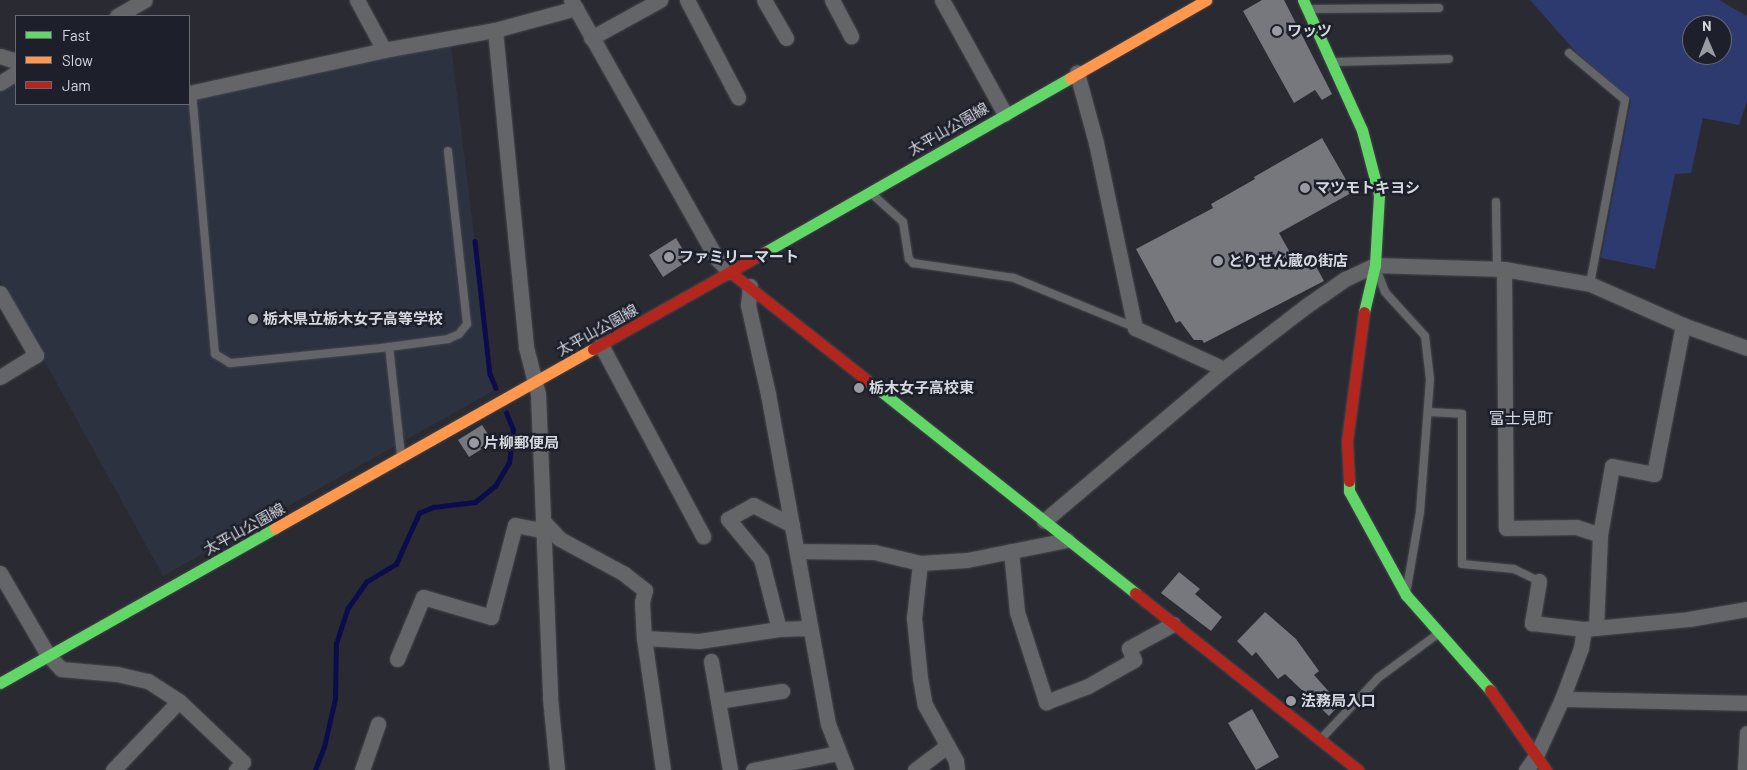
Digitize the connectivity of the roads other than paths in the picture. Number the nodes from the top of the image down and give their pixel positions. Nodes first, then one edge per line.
1 (145, 0) edge
2 (357, 0) edge
3 (660, 0) edge
4 (687, 0) edge
5 (764, 0) edge
6 (832, 0) edge
7 (942, 0) edge
8 (1206, 0) edge
9 (573, 4) edge
10 (1305, 4) edge
11 (1439, 8) dead end
12 (123, 15) edge
13 (495, 30) junction
14 (850, 36) dead end
15 (591, 38) junction
16 (786, 38) dead end
17 (384, 50) junction
18 (1569, 53) dead end
19 (0, 56) edge
20 (1449, 59) dead end
21 (15, 61) edge
22 (1331, 62) junction
23 (1077, 73) junction
24 (15, 74) edge
25 (0, 83) edge
26 (190, 93) edge
27 (738, 97) dead end
28 (1005, 114) junction
29 (448, 151) dead end
30 (870, 192) junction
31 (1496, 202) dead end
32 (1375, 265) junction
33 (1500, 269) junction
34 (730, 272) junction
35 (1590, 284) junction
36 (750, 286) junction
37 (0, 293) edge
38 (1683, 325) junction
39 (1135, 328) junction
40 (601, 345) junction
41 (389, 347) junction
42 (1747, 348) edge
43 (1224, 369) junction
44 (0, 377) edge
45 (536, 380) junction
46 (1428, 412) junction
47 (402, 458) junction
48 (1044, 521) junction
49 (792, 525) junction
50 (545, 527) junction
51 (1600, 535) junction
52 (703, 536) dead end
53 (1068, 540) junction
54 (796, 551) junction
55 (1010, 551) junction
56 (920, 562) junction
57 (0, 573) edge
58 (1539, 581) joint
59 (1406, 595) junction
60 (1747, 609) edge
61 (1173, 624) junction
62 (810, 628) junction
63 (1590, 628) junction
64 (779, 629) junction
65 (1439, 632) junction
66 (644, 638) junction
67 (48, 655) junction
68 (397, 659) dead end
69 (711, 661) dead end
70 (0, 682) edge
71 (782, 691) dead end
72 (1562, 699) junction
73 (179, 701) junction
74 (718, 701) junction
75 (1747, 703) edge
76 (378, 724) dead end
77 (1747, 733) edge
78 (1320, 740) junction
79 (947, 746) junction
80 (838, 753) junction
81 (1536, 756) junction
82 (244, 767) edge
83 (113, 770) edge
84 (362, 770) edge
85 (558, 770) edge
86 (663, 770) edge
87 (730, 770) edge
88 (753, 770) edge
89 (846, 770) edge
90 (915, 770) edge
91 (957, 770) edge
92 (1358, 770) edge
93 (1526, 770) edge
94 (1546, 770) edge
95 (1745, 770) edge

1 - 12 street
2 - 17 street
3 - 15 street
4 - 27 street
5 - 16 street
6 - 14 street
7 - 28 street
8 - 23 street, 太平山公園線
9 - 13 street
9 - 15 street
10 - 11 lane
10 - 22 street
13 - 17 street
13 - 45 street
15 - 34 street
17 - 26 street
18 - 35 lane
19 - 21 street
20 - 22 lane
22 - 32 street
23 - 28 street, 太平山公園線
23 - 39 street
24 - 25 street
26 - 41 lane
28 - 30 street, 太平山公園線
29 - 41 lane
30 - 34 street, 太平山公園線
30 - 39 lane
31 - 33 lane
32 - 33 street
32 - 43 street
32 - 46 lane
32 - 59 street
33 - 35 street
33 - 51 street
34 - 36 street
34 - 40 street, 太平山公園線
35 - 38 street
36 - 48 street
36 - 49 street
37 - 44 street
38 - 42 street
38 - 51 street
39 - 43 street
40 - 45 street, 太平山公園線
40 - 52 street
41 - 47 lane
43 - 48 street
45 - 47 street, 太平山公園線
45 - 50 street
46 - 58 lane
46 - 59 lane
47 - 67 street, 太平山公園線
48 - 53 street
49 - 54 street
49 - 64 street
50 - 66 street
50 - 68 street
50 - 85 street
51 - 63 street
53 - 55 street
53 - 61 street
54 - 56 street
54 - 62 street
55 - 56 street
55 - 61 street
56 - 79 street
57 - 67 street
58 - 63 street
59 - 65 street
60 - 63 street
61 - 78 street
62 - 64 street
62 - 80 street
63 - 72 street
64 - 66 street
65 - 78 lane
65 - 81 street
66 - 86 street
67 - 70 street, 太平山公園線
67 - 73 street
69 - 74 street
71 - 74 street
72 - 75 street
72 - 81 street
73 - 82 street
73 - 83 street
74 - 87 street
76 - 84 street
77 - 95 street
78 - 92 street
79 - 90 street
79 - 91 street
80 - 88 street
80 - 89 street
81 - 93 street
81 - 94 street

